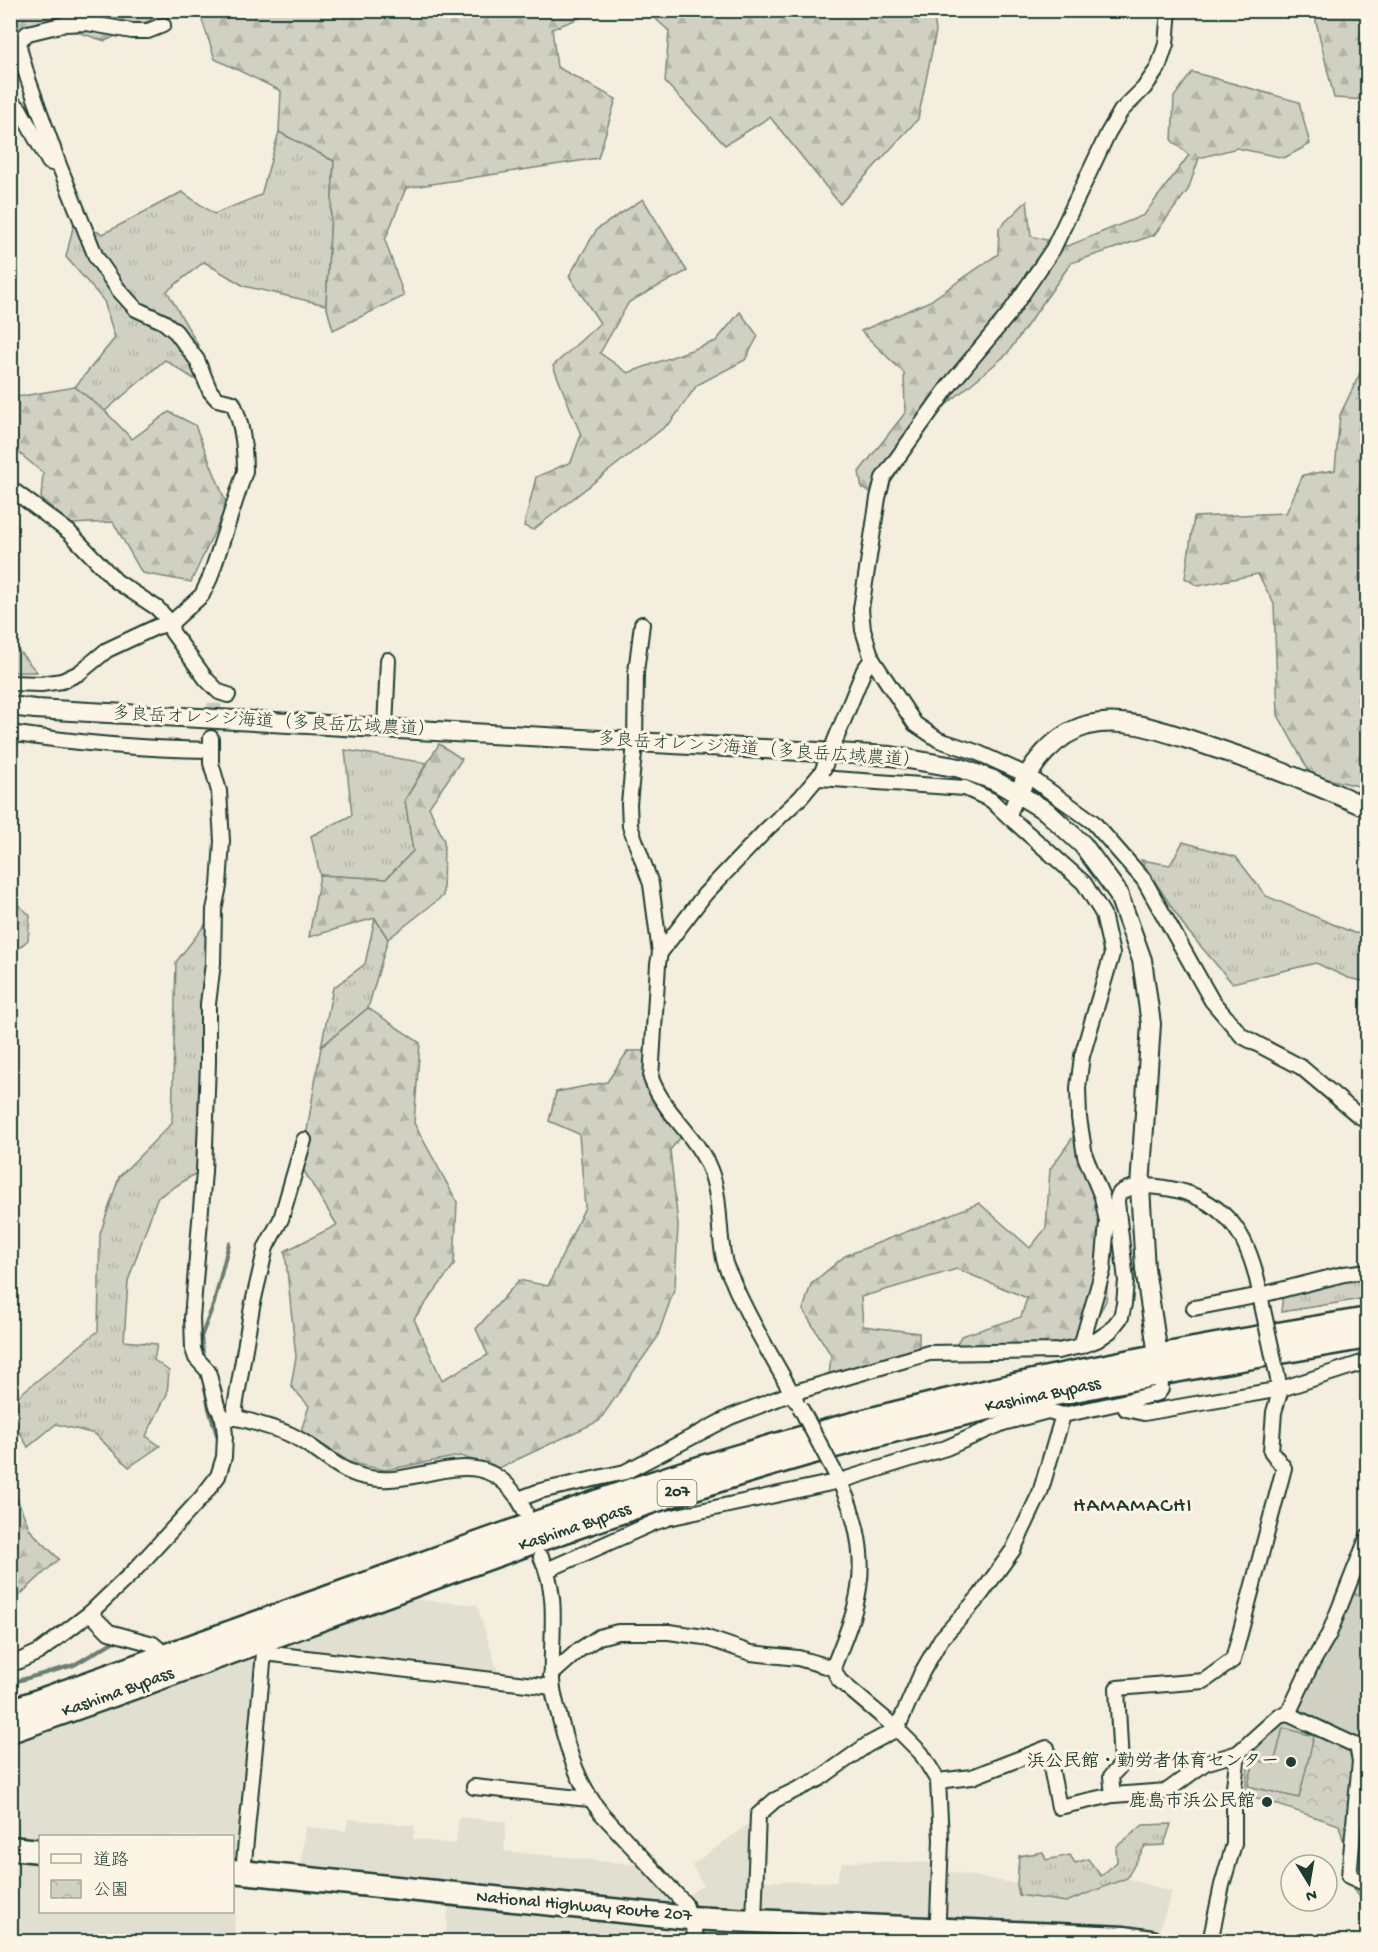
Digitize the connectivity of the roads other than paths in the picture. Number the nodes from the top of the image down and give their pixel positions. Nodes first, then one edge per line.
1 (1169, 10) edge
2 (163, 25) dead end
3 (10, 101) edge
4 (58, 165) junction
5 (10, 488) edge
6 (171, 623) junction
7 (642, 624) dead end
8 (872, 659) junction
9 (388, 660) dead end
10 (10, 683) edge
11 (221, 696) dead end
12 (10, 706) edge
13 (385, 729) junction
14 (10, 733) edge
15 (635, 743) junction
16 (821, 775) junction
17 (1027, 775) junction
18 (1018, 794) junction
19 (1368, 808) edge
20 (1008, 816) junction
21 (660, 953) junction
22 (1368, 1120) edge
23 (304, 1140) dead end
24 (1140, 1187) junction
25 (1368, 1271) edge
26 (1262, 1300) junction
27 (1194, 1308) dead end
28 (1368, 1319) edge
29 (1368, 1336) edge
30 (1081, 1346) junction
31 (1368, 1360) edge
32 (1159, 1364) junction
33 (1279, 1384) junction
34 (792, 1393) junction
35 (1123, 1402) junction
36 (1063, 1415) junction
37 (230, 1417) junction
38 (838, 1477) junction
39 (1368, 1536) edge
40 (541, 1557) dead end
41 (547, 1570) junction
42 (90, 1614) junction
43 (261, 1639) junction
44 (166, 1655) junction
45 (10, 1665) edge
46 (833, 1668) junction
47 (552, 1681) junction
48 (10, 1711) edge
49 (1288, 1714) junction
50 (897, 1729) junction
51 (10, 1731) edge
52 (1238, 1753) junction
53 (938, 1781) junction
54 (474, 1787) dead end
55 (1113, 1795) junction
56 (589, 1799) junction
57 (10, 1848) edge
58 (39, 1851) edge
59 (238, 1872) edge
60 (1368, 1885) edge
61 (689, 1918) junction
62 (754, 1920) junction
63 (937, 1935) edge
64 (698, 1941) edge
65 (1152, 1941) edge
66 (1210, 1941) edge

1 - 8 street
2 - 4 street
3 - 4 street
4 - 6 street
5 - 6 street
6 - 10 street
6 - 11 street
7 - 15 street
8 - 16 street, bridge
8 - 17 street
9 - 13 street
12 - 13 street, 多良岳オレンジ海道（多良岳広域農道）
13 - 15 street, 多良岳オレンジ海道（多良岳広域農道）
14 - 37 street
15 - 18 street, 多良岳オレンジ海道（多良岳広域農道）
15 - 21 street
16 - 20 street
16 - 21 street
17 - 18 street
17 - 19 street
17 - 22 street
18 - 20 street
18 - 24 street, 多良岳オレンジ海道（多良岳広域農道）
20 - 30 street
21 - 34 street
23 - 37 street
24 - 26 street
24 - 30 street
24 - 32 street, 多良岳オレンジ海道（多良岳広域農道）
25 - 26 street
26 - 27 street
26 - 33 street, bridge
28 - 32 highway, Kashima Bypass / 207
29 - 32 highway, Kashima Bypass / 207
30 - 34 street
31 - 33 street
32 - 35 street
32 - 43 highway, Kashima Bypass / 207
33 - 35 street
33 - 55 street
34 - 37 street
34 - 38 street, bridge
35 - 36 street
36 - 38 street
36 - 50 street
37 - 42 street
38 - 41 street
38 - 46 street
39 - 49 street
40 - 41 street
41 - 47 street
42 - 44 street
42 - 45 street
43 - 44 highway, Kashima Bypass / 207
43 - 47 street
43 - 51 highway, Kashima Bypass / 207
43 - 59 street
44 - 48 highway, Kashima Bypass / 207
46 - 47 street
46 - 50 street
47 - 56 street
49 - 52 street
49 - 60 street
50 - 53 street
50 - 62 street
52 - 55 street
52 - 66 street
53 - 55 street
53 - 63 street
54 - 56 street
56 - 61 street
57 - 58 highway
59 - 61 highway, National Highway Route 207
61 - 62 highway, National Highway Route 207
61 - 64 street
62 - 63 highway, National Highway Route 207
63 - 65 highway, National Highway Route 207

